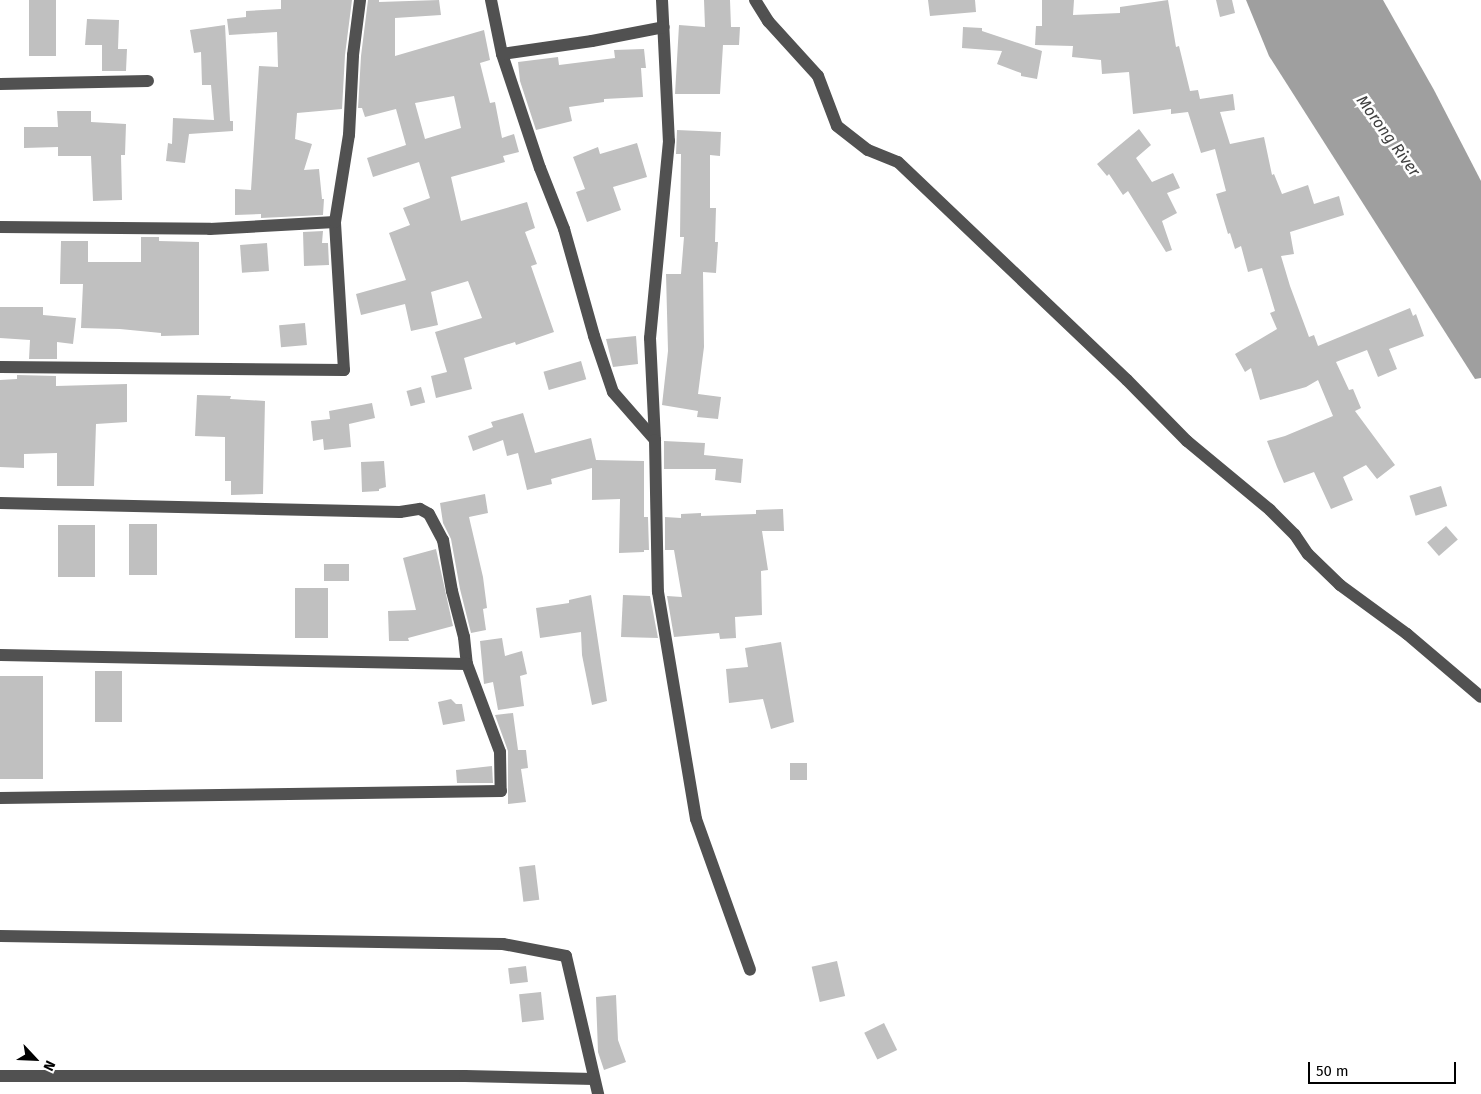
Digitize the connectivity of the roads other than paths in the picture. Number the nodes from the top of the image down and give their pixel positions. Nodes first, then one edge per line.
1 (360, 0) edge
2 (490, 0) edge
3 (662, 0) edge
4 (755, 0) edge
5 (664, 28) junction
6 (502, 54) junction
7 (148, 81) dead end
8 (0, 84) edge
9 (335, 222) junction
10 (0, 227) edge
11 (0, 367) edge
12 (655, 440) junction
13 (0, 503) edge
14 (0, 655) edge
15 (467, 664) junction
16 (1481, 697) edge
17 (0, 798) edge
18 (0, 936) edge
19 (750, 970) dead end
20 (0, 1076) edge
21 (594, 1079) junction
22 (598, 1094) edge

1 - 9 street
2 - 6 street
3 - 5 street
4 - 16 street
5 - 6 street
5 - 12 street
6 - 12 street
7 - 8 street
9 - 10 street
9 - 11 street
12 - 19 street
13 - 15 street
14 - 15 street
15 - 17 street
18 - 21 street
20 - 21 street
21 - 22 street

